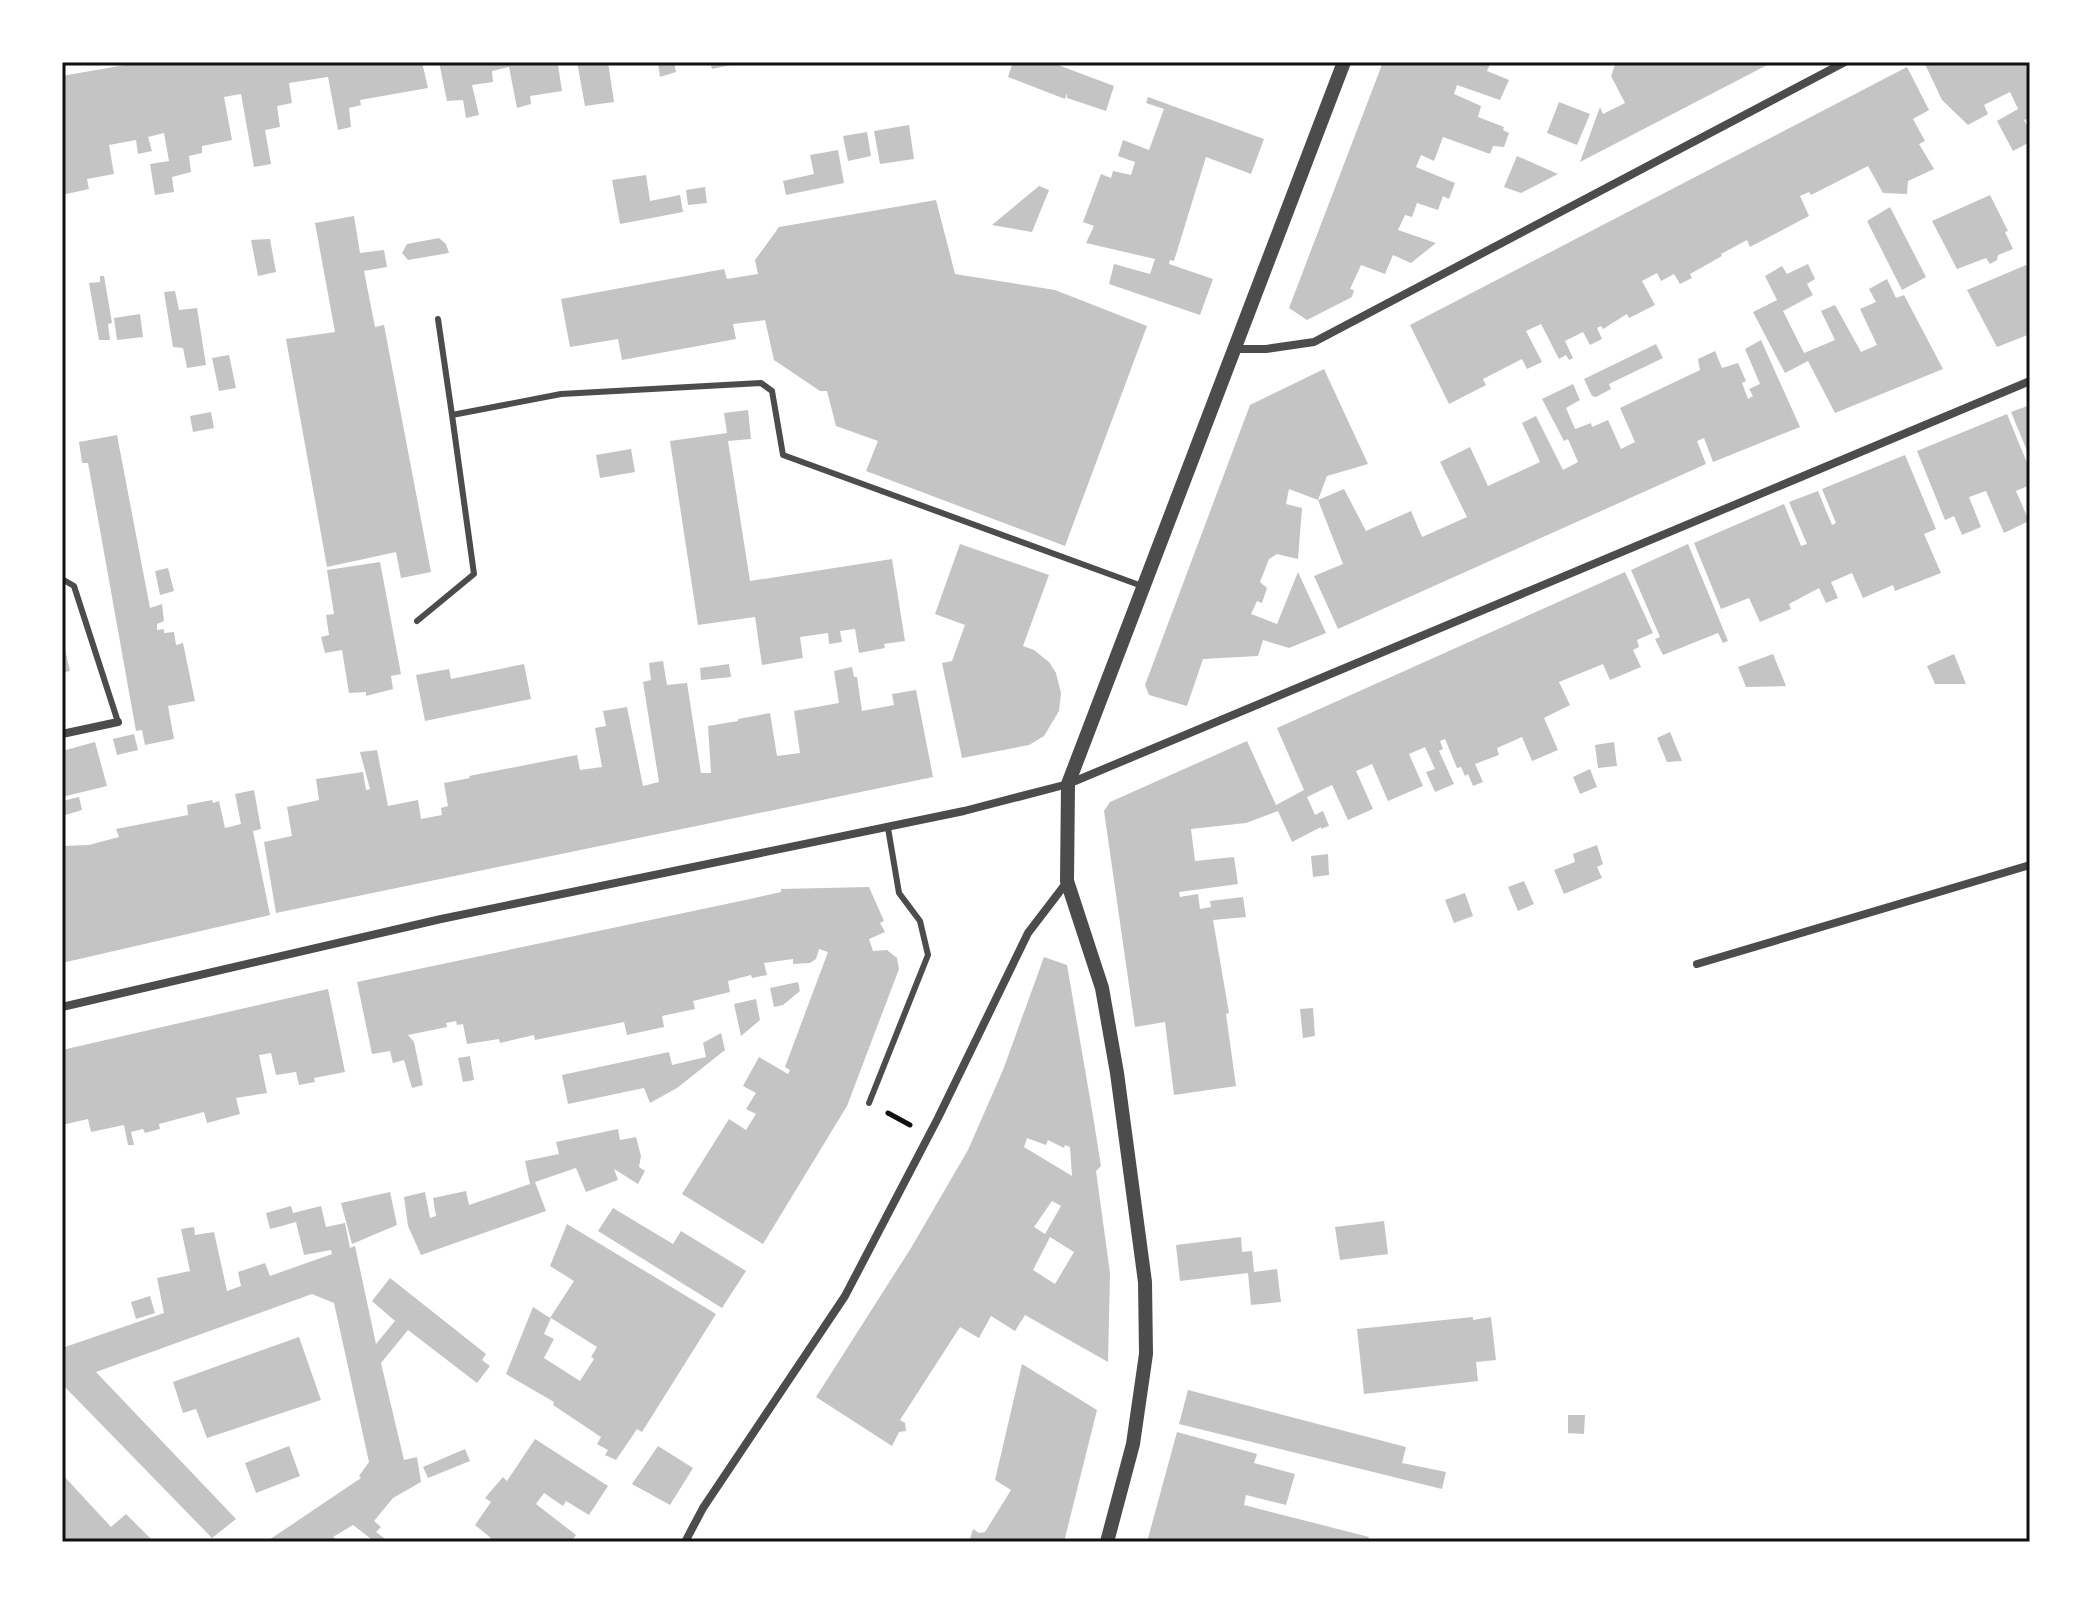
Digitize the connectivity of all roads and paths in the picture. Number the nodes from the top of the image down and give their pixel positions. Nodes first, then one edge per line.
1 (1344, 62) edge
2 (1845, 62) edge
3 (438, 319) dead end
4 (1234, 349) junction
5 (2030, 381) edge
6 (452, 415) junction
7 (62, 579) edge
8 (1146, 588) junction
9 (417, 621) dead end
10 (118, 722) joint
11 (62, 734) edge
12 (1068, 784) junction
13 (888, 828) junction
14 (2030, 865) edge
15 (1067, 881) junction
16 (1697, 964) dead end
17 (62, 1007) edge
18 (869, 1103) joint
19 (929, 1135) junction
20 (685, 1542) edge
21 (1107, 1542) edge

1 - 4 street
2 - 4 street
3 - 6 lane
4 - 8 street
5 - 12 street
6 - 8 lane
6 - 9 lane
7 - 10 lane
8 - 12 street
10 - 11 street
12 - 13 street
12 - 15 street
13 - 17 street
13 - 18 lane
14 - 16 street
15 - 19 street
15 - 21 street
18 - 19 path
19 - 20 street

